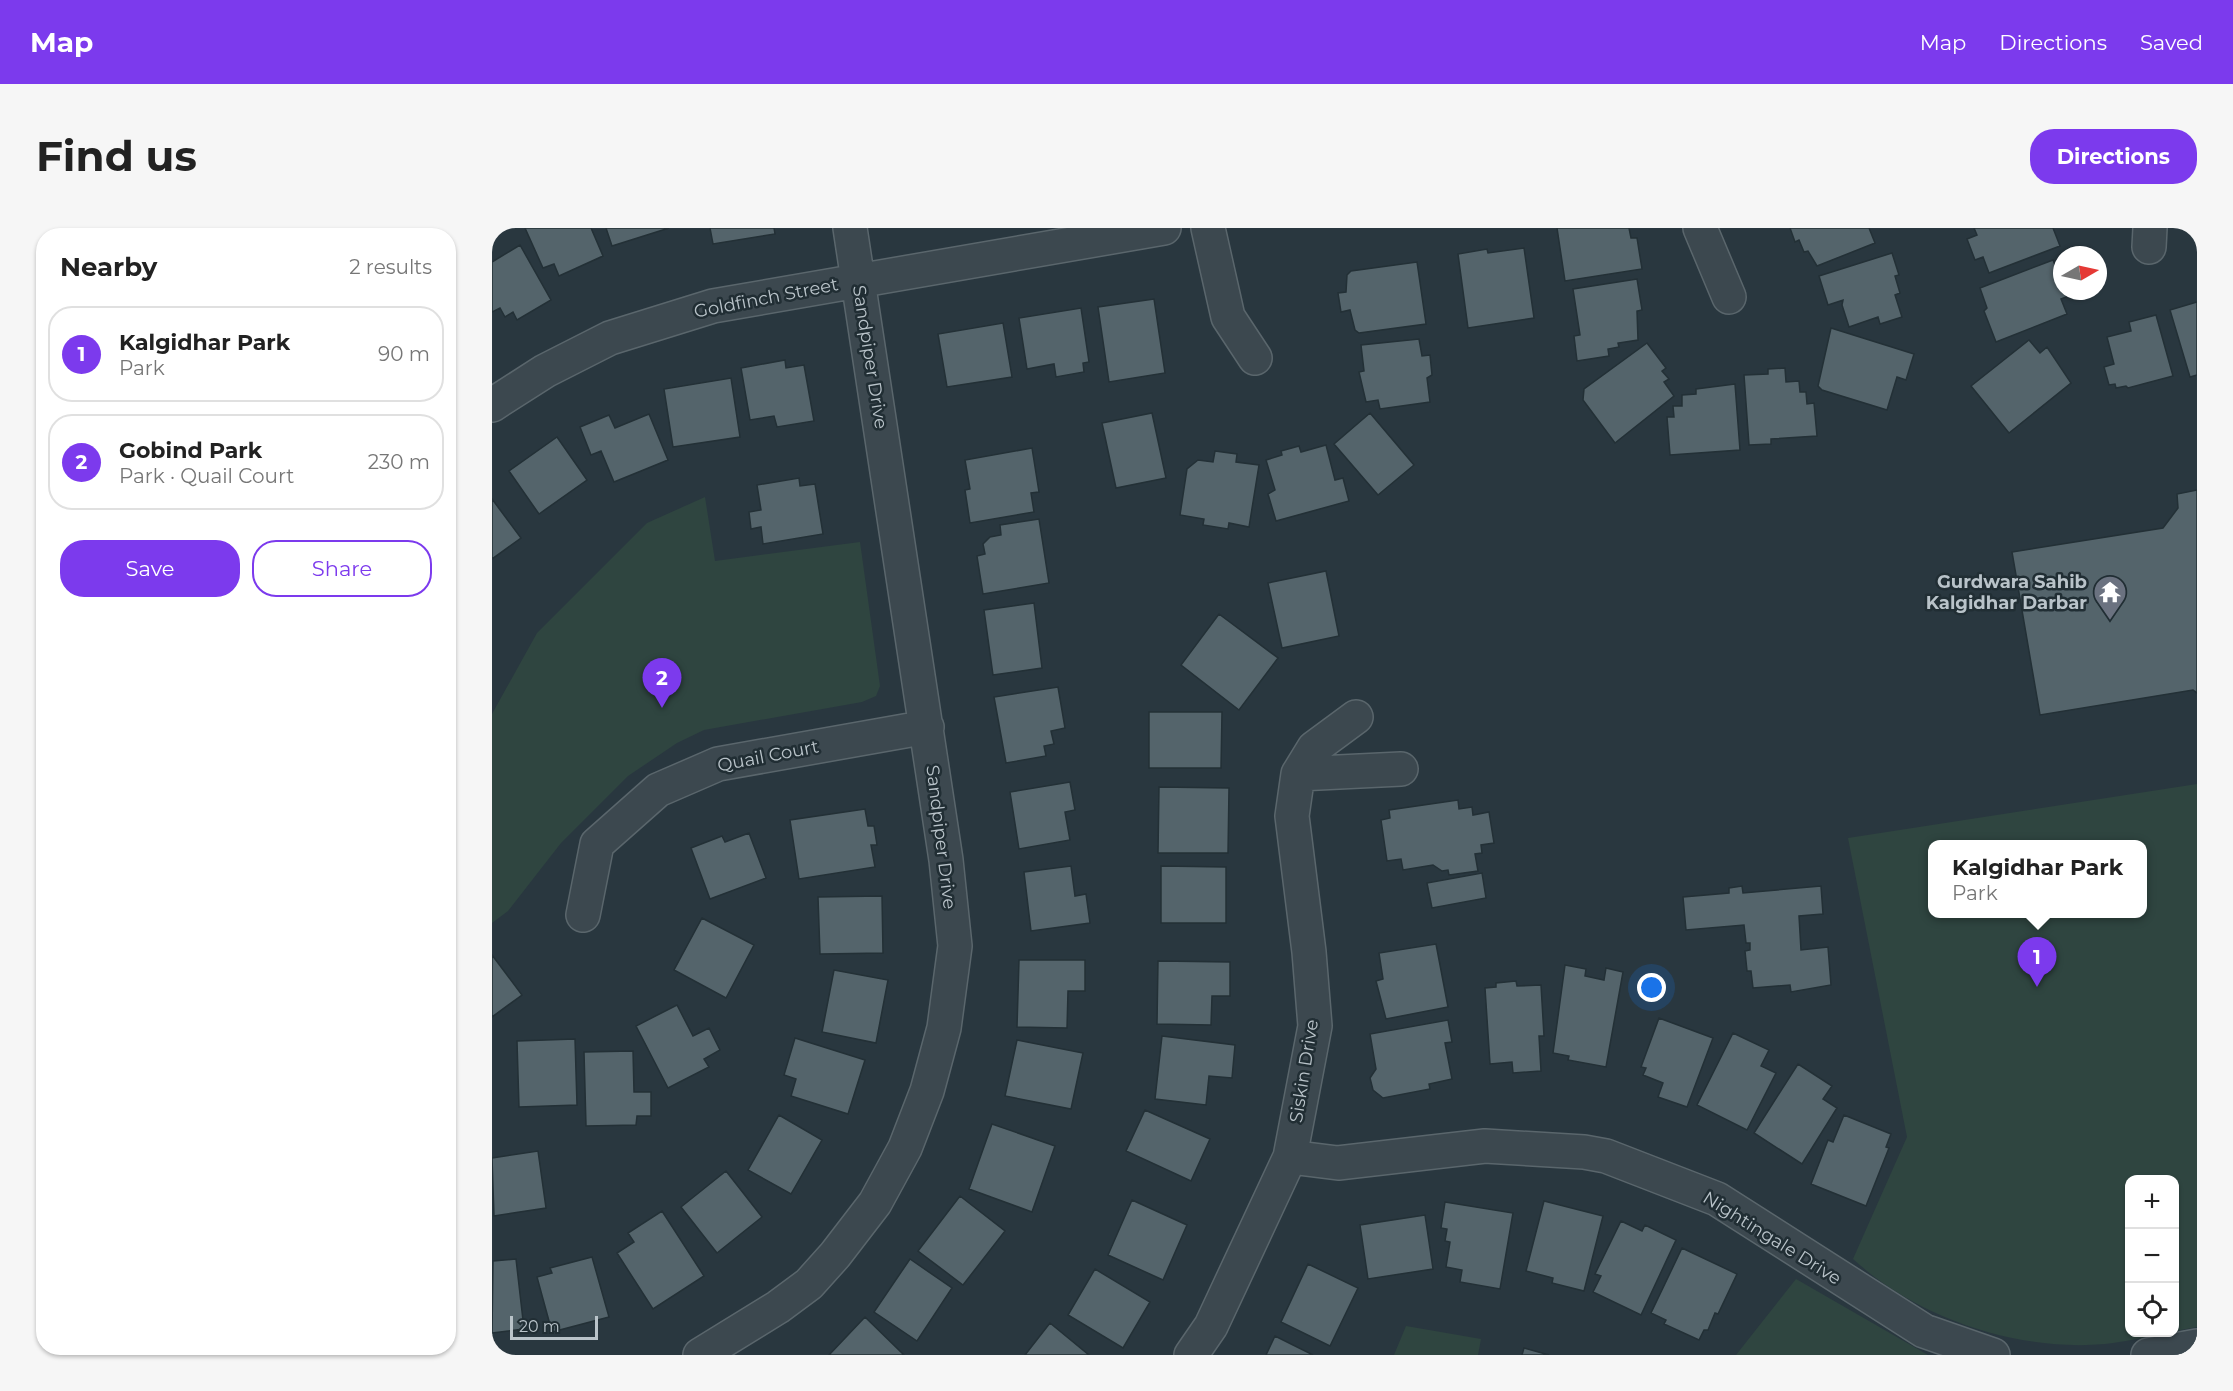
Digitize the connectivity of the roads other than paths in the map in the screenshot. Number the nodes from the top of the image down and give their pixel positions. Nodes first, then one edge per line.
1 (850, 228) edge
2 (1164, 228) edge
3 (1208, 228) edge
4 (1700, 228) edge
5 (858, 280) junction
6 (1729, 297) dead end
7 (1255, 358) dead end
8 (492, 405) edge
9 (1356, 717) dead end
10 (927, 727) junction
11 (1401, 769) dead end
12 (1298, 774) junction
13 (583, 915) dead end
14 (1290, 1157) junction
15 (2197, 1346) edge
16 (700, 1355) edge
17 (1191, 1355) edge
18 (1994, 1355) edge
19 (2148, 1355) edge

1 - 5 street, Sandpiper Drive
2 - 5 street, Goldfinch Street
3 - 7 street
4 - 6 street
5 - 8 street, Goldfinch Street
5 - 10 street, Sandpiper Drive
9 - 12 street, Siskin Drive
10 - 13 street, Quail Court
10 - 16 street, Sandpiper Drive
11 - 12 street
12 - 14 street, Siskin Drive
14 - 17 street, Siskin Drive
14 - 18 street, Nightingale Drive
15 - 19 street

